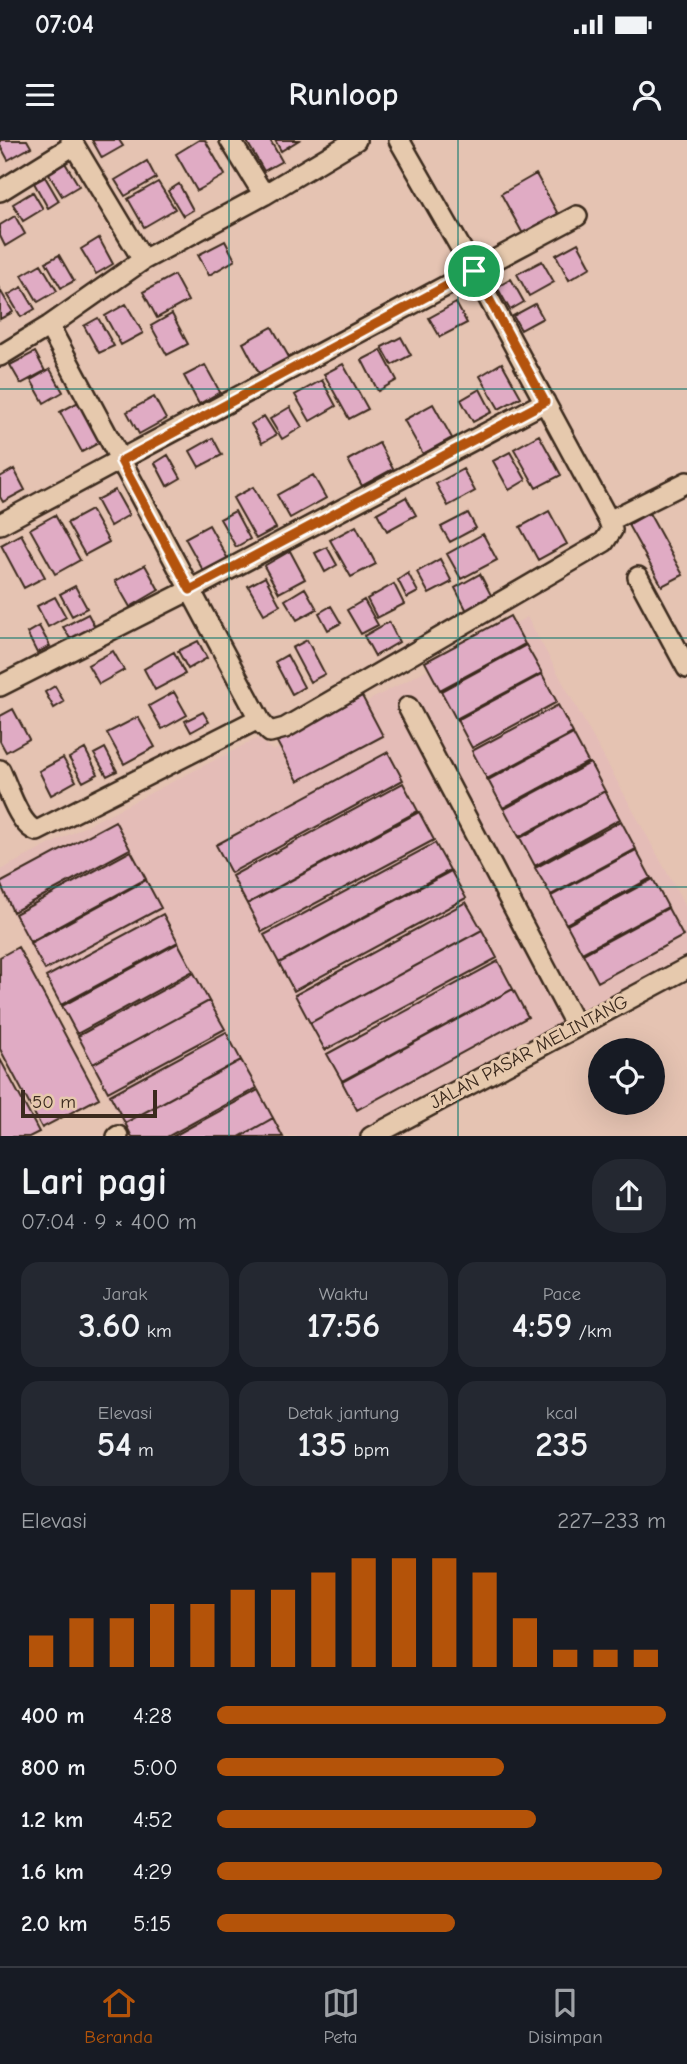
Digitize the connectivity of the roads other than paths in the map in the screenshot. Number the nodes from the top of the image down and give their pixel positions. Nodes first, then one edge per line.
1 (230, 140) edge
2 (356, 140) edge
3 (399, 140) edge
4 (72, 142) edge
5 (0, 191) edge
6 (264, 195) junction
7 (577, 216) dead end
8 (143, 260) junction
9 (474, 271) junction
10 (49, 326) junction
11 (0, 356) edge
12 (545, 402) junction
13 (121, 461) junction
14 (687, 482) edge
15 (609, 521) junction
16 (0, 524) edge
17 (638, 577) dead end
18 (190, 590) junction
19 (687, 668) edge
20 (0, 685) edge
21 (408, 707) dead end
22 (258, 719) junction
23 (0, 770) edge
24 (687, 968) edge
25 (576, 1026) junction
26 (371, 1136) edge

1 - 6 street
2 - 6 street
3 - 9 street
4 - 5 street
4 - 8 street
6 - 8 street
7 - 9 street
8 - 10 street
9 - 12 street
9 - 13 street
10 - 11 street
10 - 13 street
12 - 15 street
12 - 18 street
13 - 16 street
13 - 18 street
14 - 15 street
15 - 22 street
17 - 19 street
18 - 20 street
18 - 22 street
21 - 25 street
22 - 23 street
24 - 25 street, JALAN PASAR MELINTANG
25 - 26 street, JALAN PASAR MELINTANG

